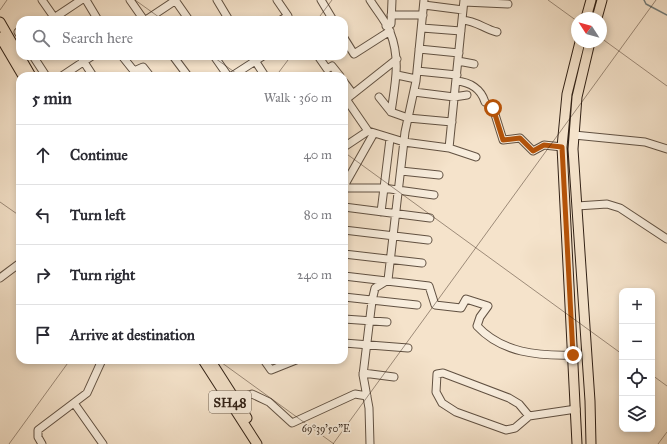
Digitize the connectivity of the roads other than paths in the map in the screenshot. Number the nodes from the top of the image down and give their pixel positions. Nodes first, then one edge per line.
1 (42, 0) edge
2 (81, 0) edge
3 (86, 0) edge
4 (130, 0) edge
5 (175, 0) edge
6 (217, 0) edge
7 (277, 0) edge
8 (370, 0) edge
9 (392, 0) edge
10 (591, 0) edge
11 (602, 0) edge
12 (324, 1) edge
13 (464, 1) edge
14 (424, 3) edge
15 (508, 4) dead end
16 (463, 10) junction
17 (588, 12) edge
18 (599, 12) edge
19 (392, 15) junction
20 (423, 15) junction
21 (52, 16) edge
22 (58, 16) edge
23 (96, 16) edge
24 (142, 16) edge
25 (151, 16) edge
26 (186, 16) edge
27 (227, 16) edge
28 (288, 16) edge
29 (331, 16) edge
30 (462, 20) junction
31 (0, 22) edge
32 (422, 28) junction
33 (388, 29) junction
34 (461, 31) junction
35 (498, 32) dead end
36 (0, 37) edge
37 (16, 43) edge
38 (348, 44) edge
39 (578, 48) edge
40 (589, 48) edge
41 (419, 49) junction
42 (459, 53) junction
43 (397, 59) junction
44 (23, 60) edge
45 (36, 60) edge
46 (81, 60) edge
47 (83, 60) edge
48 (125, 60) edge
49 (176, 60) edge
50 (217, 60) edge
51 (252, 60) edge
52 (255, 60) edge
53 (321, 60) edge
54 (458, 62) junction
55 (474, 64) dead end
56 (417, 71) junction
57 (21, 72) edge
58 (28, 72) edge
59 (43, 72) edge
60 (67, 72) edge
61 (90, 72) edge
62 (146, 72) edge
63 (185, 72) edge
64 (225, 72) edge
65 (237, 72) edge
66 (263, 72) edge
67 (337, 72) edge
68 (397, 75) junction
69 (456, 78) junction
70 (416, 79) junction
71 (348, 87) edge
72 (414, 92) junction
73 (353, 94) junction
74 (467, 95) dead end
75 (379, 97) dead end
76 (454, 97) junction
77 (348, 98) edge
78 (485, 102) dead end
79 (348, 104) edge
80 (493, 108) dead end
81 (391, 112) junction
82 (408, 118) junction
83 (452, 122) junction
84 (371, 132) junction
85 (574, 135) junction
86 (390, 139) junction
87 (404, 142) junction
88 (348, 145) edge
89 (562, 147) junction
90 (449, 148) junction
91 (667, 149) edge
92 (476, 158) dead end
93 (401, 171) junction
94 (439, 175) dead end
95 (348, 179) edge
96 (348, 187) edge
97 (383, 188) junction
98 (399, 190) junction
99 (434, 195) dead end
100 (577, 206) junction
101 (348, 208) edge
102 (381, 212) junction
103 (396, 214) junction
104 (430, 218) dead end
105 (348, 230) edge
106 (393, 236) junction
107 (667, 239) edge
108 (428, 240) dead end
109 (348, 254) edge
110 (390, 259) junction
111 (422, 263) dead end
112 (16, 266) edge
113 (348, 276) edge
114 (0, 278) edge
115 (388, 280) junction
116 (348, 298) edge
117 (372, 301) junction
118 (417, 305) dead end
119 (348, 319) edge
120 (369, 321) junction
121 (387, 322) dead end
122 (348, 343) edge
123 (367, 344) junction
124 (408, 348) dead end
125 (573, 355) junction
126 (100, 364) edge
127 (206, 364) edge
128 (213, 364) edge
129 (267, 364) edge
130 (286, 364) edge
131 (363, 373) junction
132 (394, 377) dead end
133 (367, 396) junction
134 (235, 399) junction
135 (74, 403) junction
136 (576, 409) junction
137 (529, 416) junction
138 (42, 444) edge
139 (102, 444) edge
140 (257, 444) edge
141 (264, 444) edge
142 (370, 444) edge
143 (577, 444) edge
144 (591, 444) edge

1 - 21 street
2 - 22 street
3 - 23 street
4 - 24 street
5 - 25 street
5 - 26 street
6 - 27 street
7 - 28 street
8 - 33 street
9 - 19 street
10 - 17 main road
11 - 18 main road
12 - 29 street
13 - 15 street
13 - 16 street
14 - 16 street
14 - 20 street
16 - 30 street
19 - 20 street
19 - 33 street
20 - 32 street
30 - 34 street
30 - 35 street
31 - 37 main road
32 - 34 street
32 - 41 street
33 - 38 street
33 - 43 street
34 - 42 street
36 - 57 main road
39 - 89 main road
40 - 85 main road
41 - 42 street
41 - 56 street
42 - 54 street
43 - 68 street
43 - 73 street
44 - 58 main road
45 - 59 street
46 - 60 street
47 - 61 street
48 - 62 street
49 - 63 street
50 - 64 street
51 - 65 street
52 - 66 street
53 - 67 street
54 - 55 street
54 - 69 street
56 - 69 street
56 - 70 street
68 - 70 street
68 - 81 street
69 - 76 street
69 - 78 street
70 - 72 street
71 - 73 street
72 - 76 street
72 - 82 street
73 - 77 street
74 - 76 street
75 - 81 street
76 - 83 street
79 - 84 street
80 - 89 street
81 - 82 street
82 - 83 street
82 - 87 street
83 - 90 street
84 - 86 street
84 - 88 street
84 - 95 street
85 - 91 street
85 - 100 main road
86 - 87 street
86 - 97 street
87 - 90 street
87 - 93 street
89 - 125 main road
90 - 92 street
93 - 94 street
93 - 98 street
96 - 97 street
97 - 98 street
97 - 102 street
98 - 99 street
98 - 103 street
100 - 107 street
100 - 144 main road
101 - 102 street
102 - 103 street
103 - 104 street
103 - 106 street
105 - 106 street
106 - 108 street
106 - 110 street
109 - 110 street
110 - 111 street
110 - 115 street
112 - 114 street
113 - 115 street
115 - 117 street
115 - 125 street
116 - 117 street
117 - 118 street
117 - 120 street
119 - 120 street
120 - 121 street
120 - 123 street
122 - 123 street
123 - 124 street
123 - 131 street
125 - 136 main road
126 - 135 street
127 - 140 main road, SH48
128 - 134 main road, SH48
129 - 130 street
131 - 132 street
131 - 133 street
133 - 134 street
133 - 142 street
134 - 141 main road, SH48
135 - 138 street
135 - 139 street
136 - 137 street
136 - 143 main road
137 - 137 street

